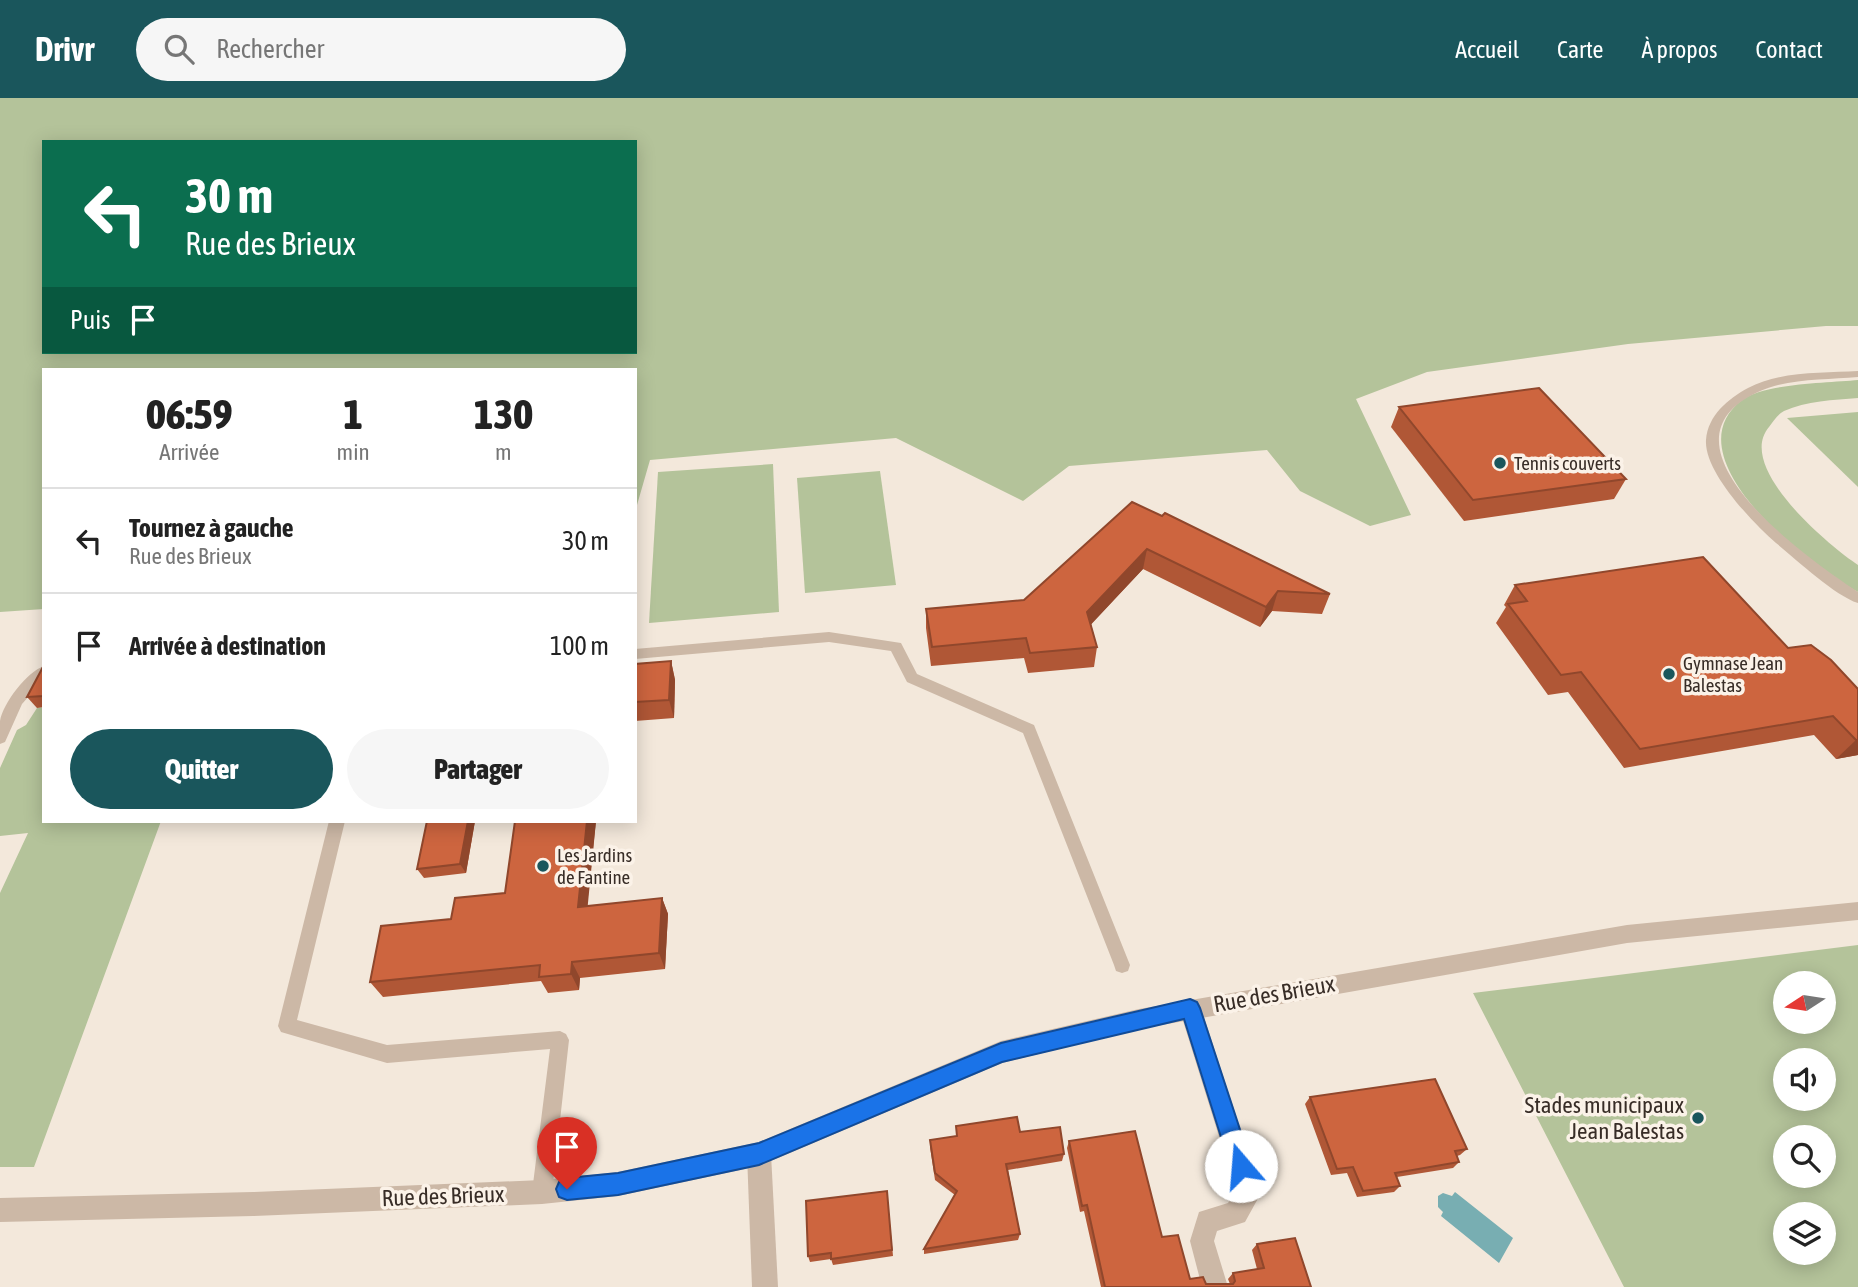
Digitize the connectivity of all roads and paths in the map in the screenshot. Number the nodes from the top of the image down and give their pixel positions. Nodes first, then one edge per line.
1 (1858, 374) edge
2 (1858, 598) edge
3 (637, 654) edge
4 (42, 672) edge
5 (0, 738) edge
6 (337, 823) edge
7 (1858, 911) edge
8 (1122, 965) dead end
9 (1190, 1008) junction
10 (759, 1154) junction
11 (542, 1192) junction
12 (0, 1210) edge
13 (765, 1287) edge
14 (1215, 1287) edge

1 - 2 lane
3 - 8 lane
4 - 5 lane
6 - 11 lane
7 - 9 street, Rue des Brieux
9 - 10 street, Rue des Brieux
9 - 14 street
10 - 11 street, Rue des Brieux
10 - 13 street
11 - 12 street, Rue des Brieux

